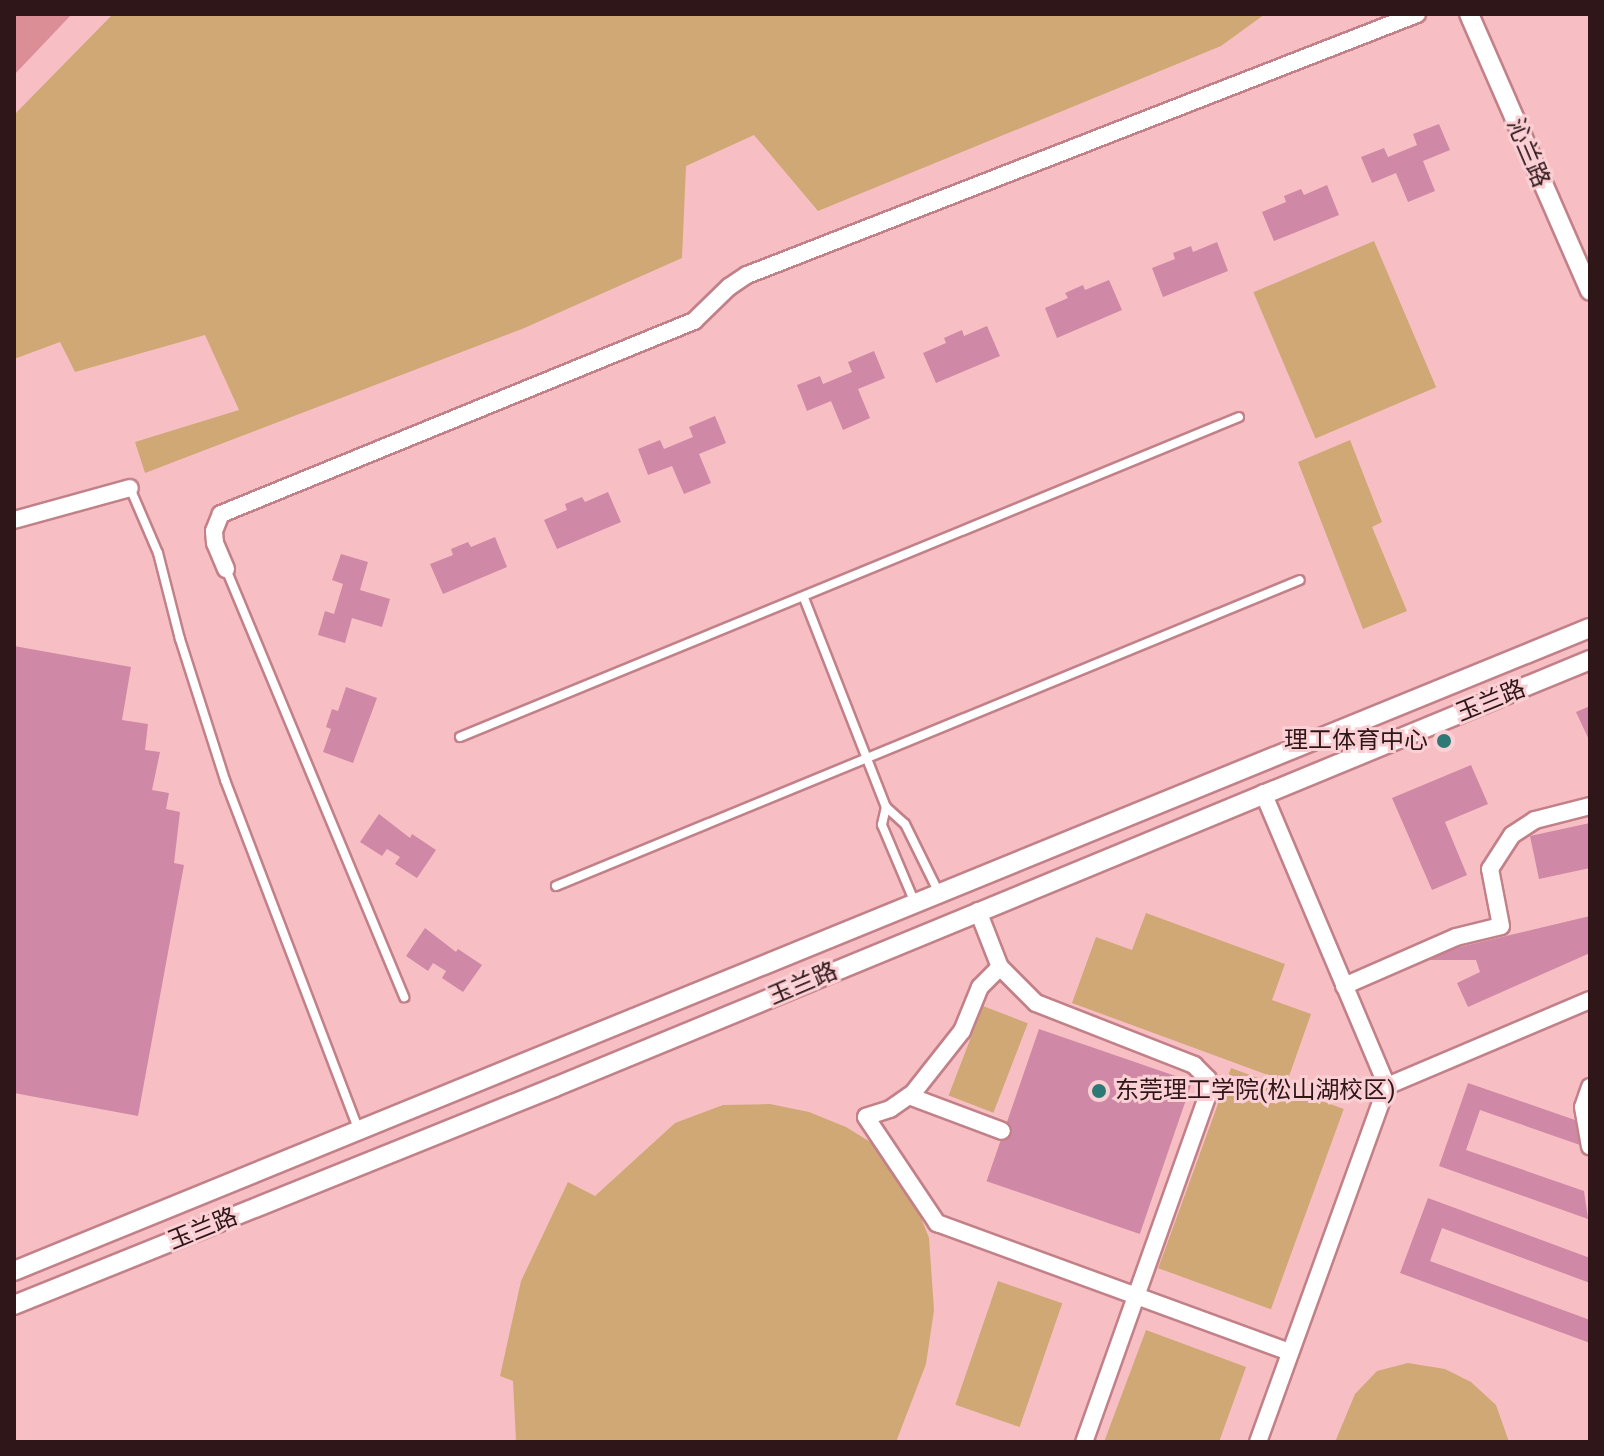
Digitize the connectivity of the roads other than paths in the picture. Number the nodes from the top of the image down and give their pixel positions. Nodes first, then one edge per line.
1 (1417, 14) edge
2 (1469, 14) edge
3 (1590, 291) edge
4 (1239, 417) dead end
5 (130, 488) joint
6 (14, 520) edge
7 (226, 569) joint
8 (1300, 580) dead end
9 (804, 598) junction
10 (1590, 628) edge
11 (1590, 660) edge
12 (460, 737) dead end
13 (866, 756) junction
14 (1263, 793) junction
15 (1590, 806) edge
16 (886, 807) junction
17 (556, 886) dead end
18 (939, 893) junction
19 (915, 903) junction
20 (978, 911) junction
21 (1000, 967) junction
22 (1344, 986) junction
23 (404, 997) dead end
24 (1590, 1000) edge
25 (1387, 1086) junction
26 (1590, 1087) edge
27 (909, 1096) junction
28 (1002, 1131) dead end
29 (359, 1132) junction
30 (1590, 1146) edge
31 (14, 1271) edge
32 (1139, 1297) junction
33 (14, 1305) edge
34 (1290, 1352) junction
35 (1084, 1442) edge
36 (1258, 1442) edge

1 - 7 street
2 - 3 street, 沁兰路
4 - 9 lane
5 - 6 street
5 - 29 lane
7 - 23 lane
8 - 13 lane
9 - 12 lane
9 - 13 lane
10 - 18 street, 玉兰路
11 - 14 street, 玉兰路
13 - 16 lane
13 - 17 lane
14 - 20 street, 玉兰路
14 - 22 street
15 - 22 street
16 - 18 lane
16 - 19 lane
18 - 19 street, 玉兰路
19 - 29 street, 玉兰路
20 - 21 street
20 - 33 street, 玉兰路
21 - 27 street
21 - 32 street
22 - 25 street
24 - 25 street
25 - 34 street
26 - 30 street
27 - 28 street
27 - 32 street
29 - 31 street, 玉兰路
32 - 34 street
32 - 35 street
34 - 36 street

